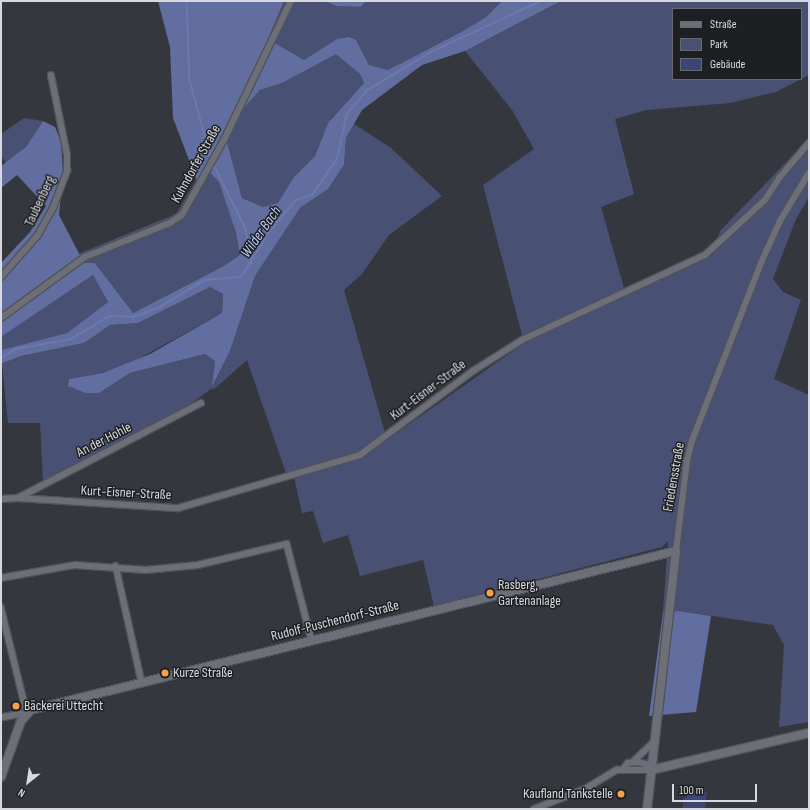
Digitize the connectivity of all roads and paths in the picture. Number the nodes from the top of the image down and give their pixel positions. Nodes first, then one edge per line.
1 (291, 1) edge
2 (51, 76) dead end
3 (809, 143) edge
4 (809, 173) edge
5 (1, 277) edge
6 (1, 318) edge
7 (201, 403) dead end
8 (18, 498) junction
9 (1, 499) edge
10 (676, 551) junction
11 (116, 566) junction
12 (1, 578) edge
13 (1, 607) edge
14 (312, 641) junction
15 (142, 682) junction
16 (27, 713) junction
17 (1, 718) edge
18 (809, 733) edge
19 (653, 743) junction
20 (633, 762) junction
21 (624, 768) junction
22 (651, 770) junction
23 (1, 777) edge
24 (534, 809) edge
25 (647, 809) edge

1 - 6 street, Kuhndorfer Straße
2 - 5 street, Taubenberg
3 - 8 street, Kurt-Eisner-Straße
4 - 10 street, Friedensstraße
7 - 8 street, An der Hohle
8 - 9 street, Kurt-Eisner-Straße
10 - 14 street, Rudolf-Puschendorf-Straße
10 - 19 street, Friedensstraße
11 - 12 street
11 - 14 street
11 - 15 street
13 - 16 street
14 - 15 street, Rudolf-Puschendorf-Straße
15 - 16 street, Rudolf-Puschendorf-Straße
16 - 17 street, Rudolf-Puschendorf-Straße
16 - 23 street
18 - 22 street
19 - 20 street
19 - 22 street, Friedensstraße
20 - 21 street
20 - 22 street
21 - 22 street
21 - 24 street
22 - 25 street, Friedensstraße

